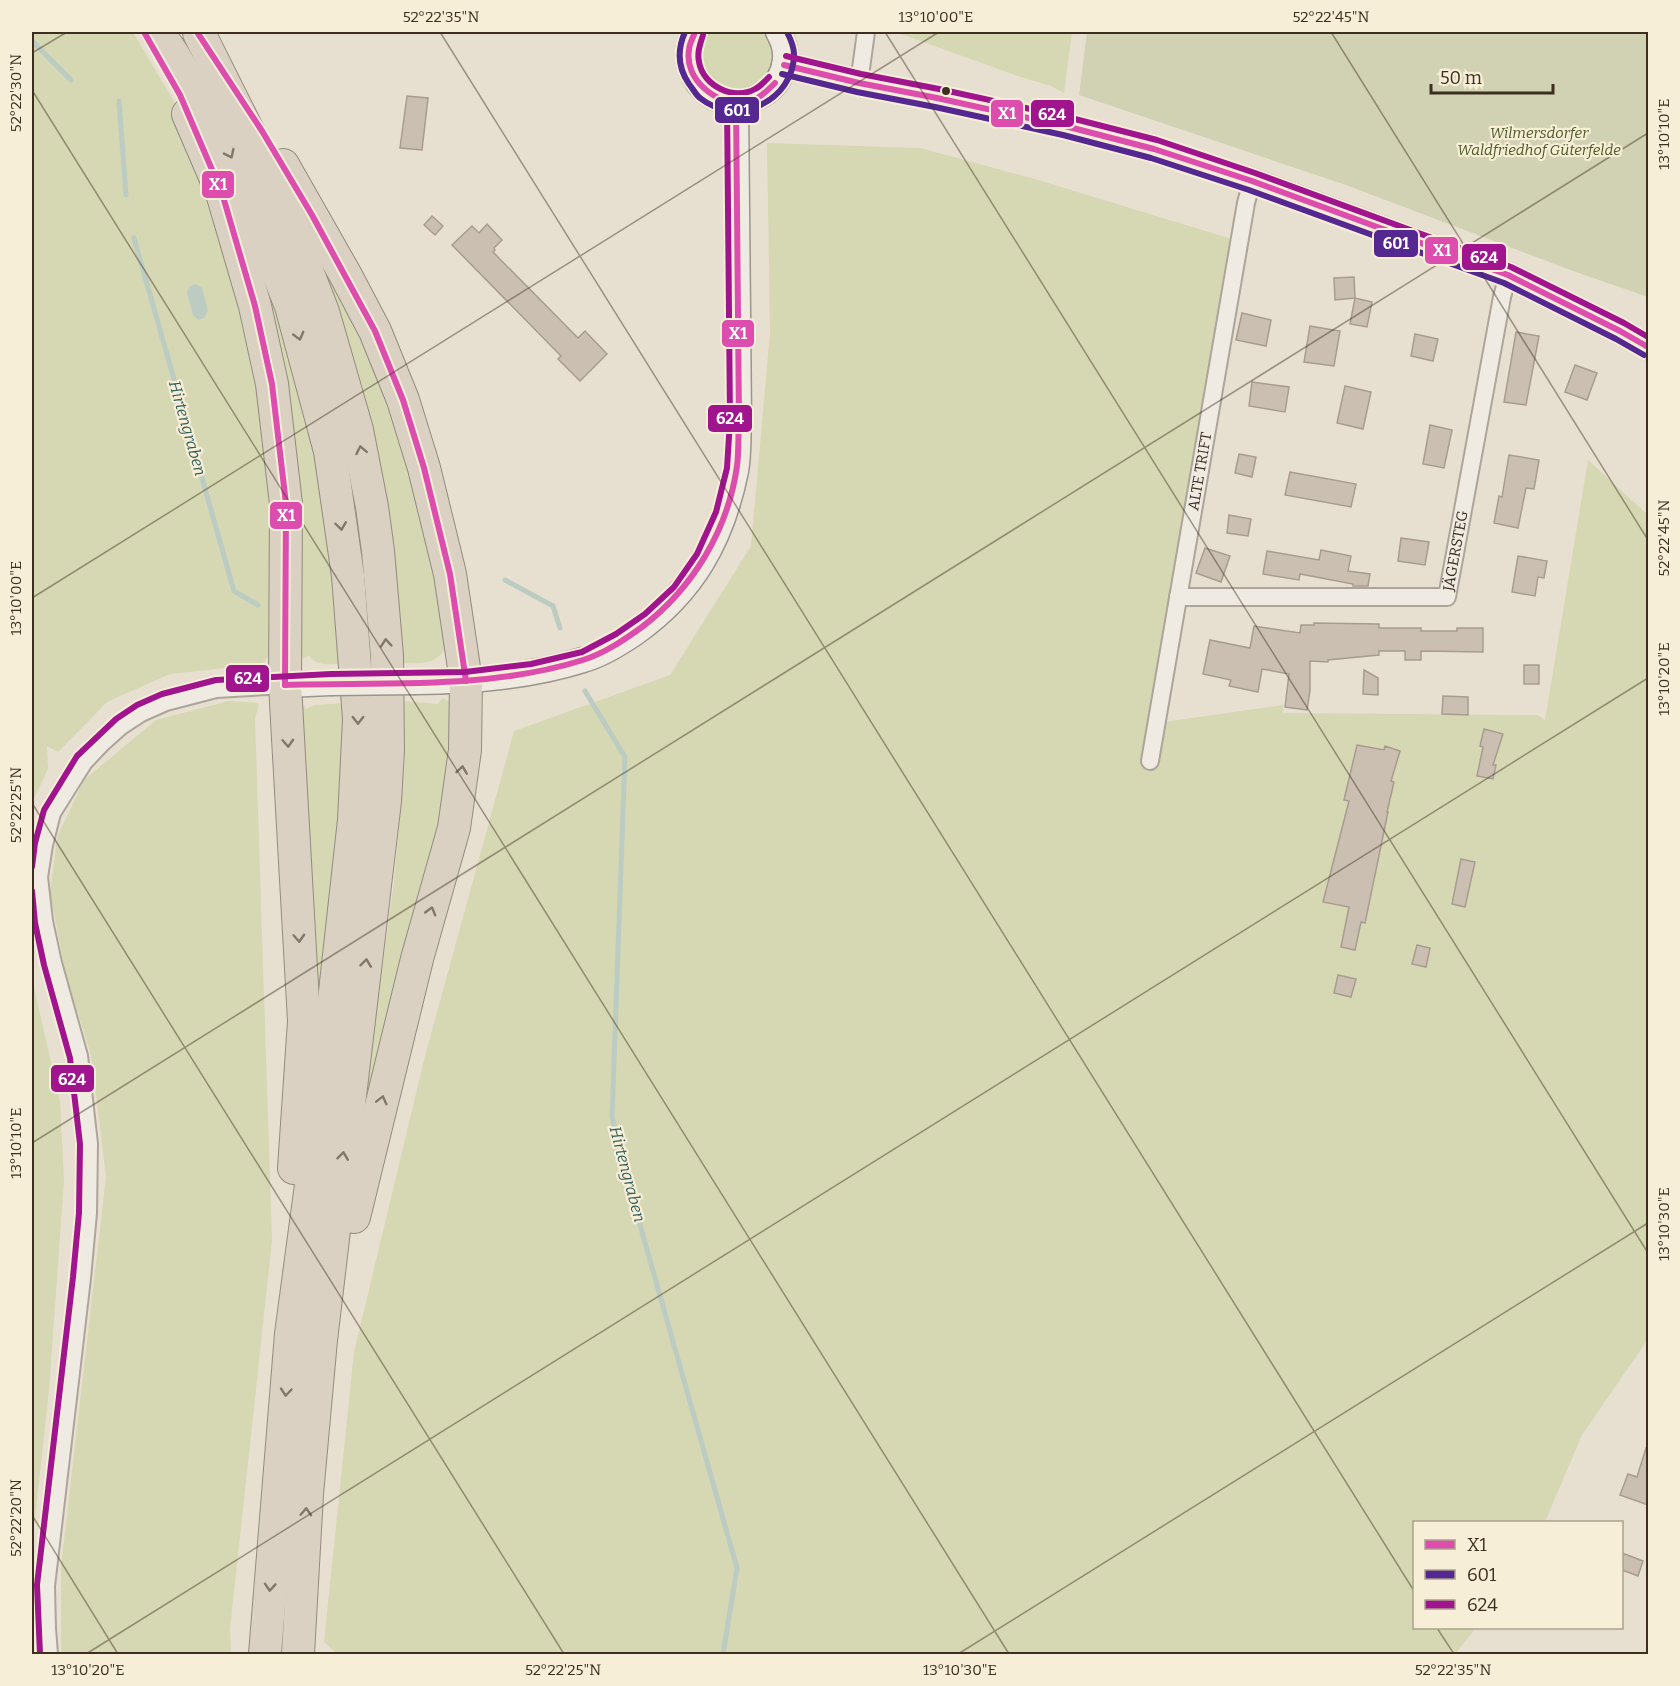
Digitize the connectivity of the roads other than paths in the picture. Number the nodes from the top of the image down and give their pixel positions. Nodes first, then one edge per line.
1 (144, 32) edge
2 (158, 32) edge
3 (198, 32) edge
4 (778, 32) edge
5 (866, 32) edge
6 (690, 33) edge
7 (783, 65) junction
8 (860, 84) junction
9 (736, 103) junction
10 (1252, 181) junction
11 (1508, 275) junction
12 (1648, 347) edge
13 (1178, 597) junction
14 (466, 681) junction
15 (285, 685) junction
16 (1150, 761) dead end
17 (291, 1334) junction
18 (321, 1340) junction
19 (49, 1654) edge
20 (265, 1654) edge
21 (298, 1654) edge

1 - 15 highway
2 -> 17 highway
3 - 14 highway
18 -> 3 highway
4 - 7 street
5 - 8 street
6 - 9 street
7 - 8 street
7 - 9 street
8 - 10 street
9 - 14 street
10 - 11 street
10 - 13 street, ALTE TRIFT
11 - 12 street
11 - 13 street, JÄGERSTEG
13 - 16 street, ALTE TRIFT
14 - 15 street, bridge
18 -> 14 highway
15 -> 17 highway
15 - 19 street
17 -> 20 highway
21 -> 18 highway

